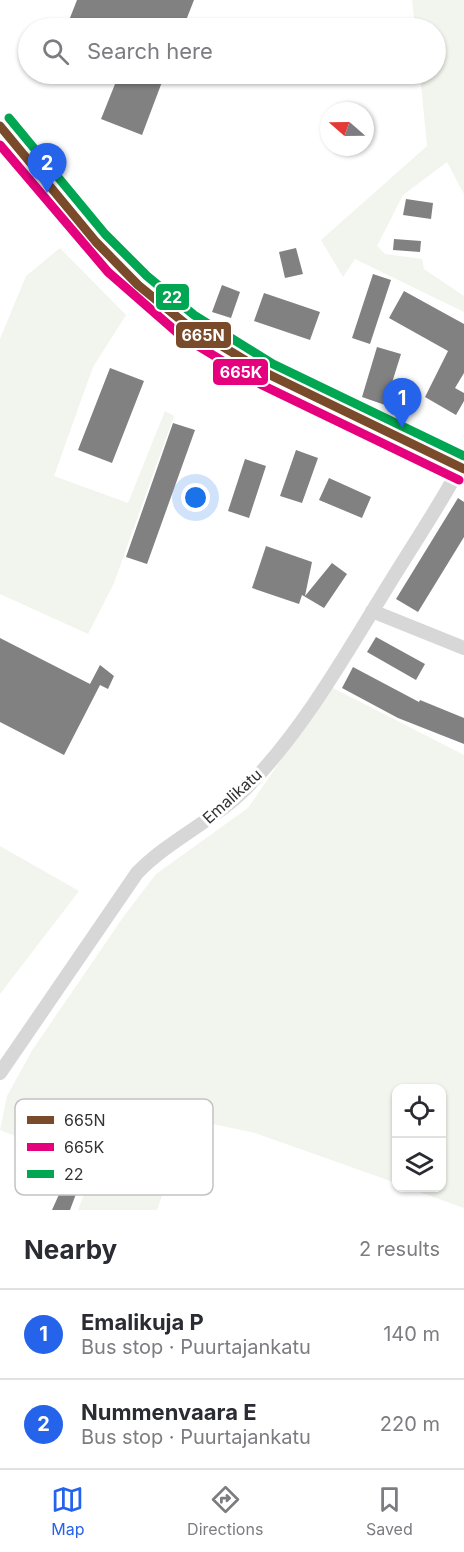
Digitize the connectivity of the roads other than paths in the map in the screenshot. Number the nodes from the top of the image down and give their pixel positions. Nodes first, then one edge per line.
1 (0, 126) edge
2 (463, 465) edge
3 (372, 611) junction
4 (464, 648) edge
5 (0, 1073) edge

1 - 2 street
2 - 3 street, Emalikatu
3 - 4 street
3 - 5 street, Emalikatu

